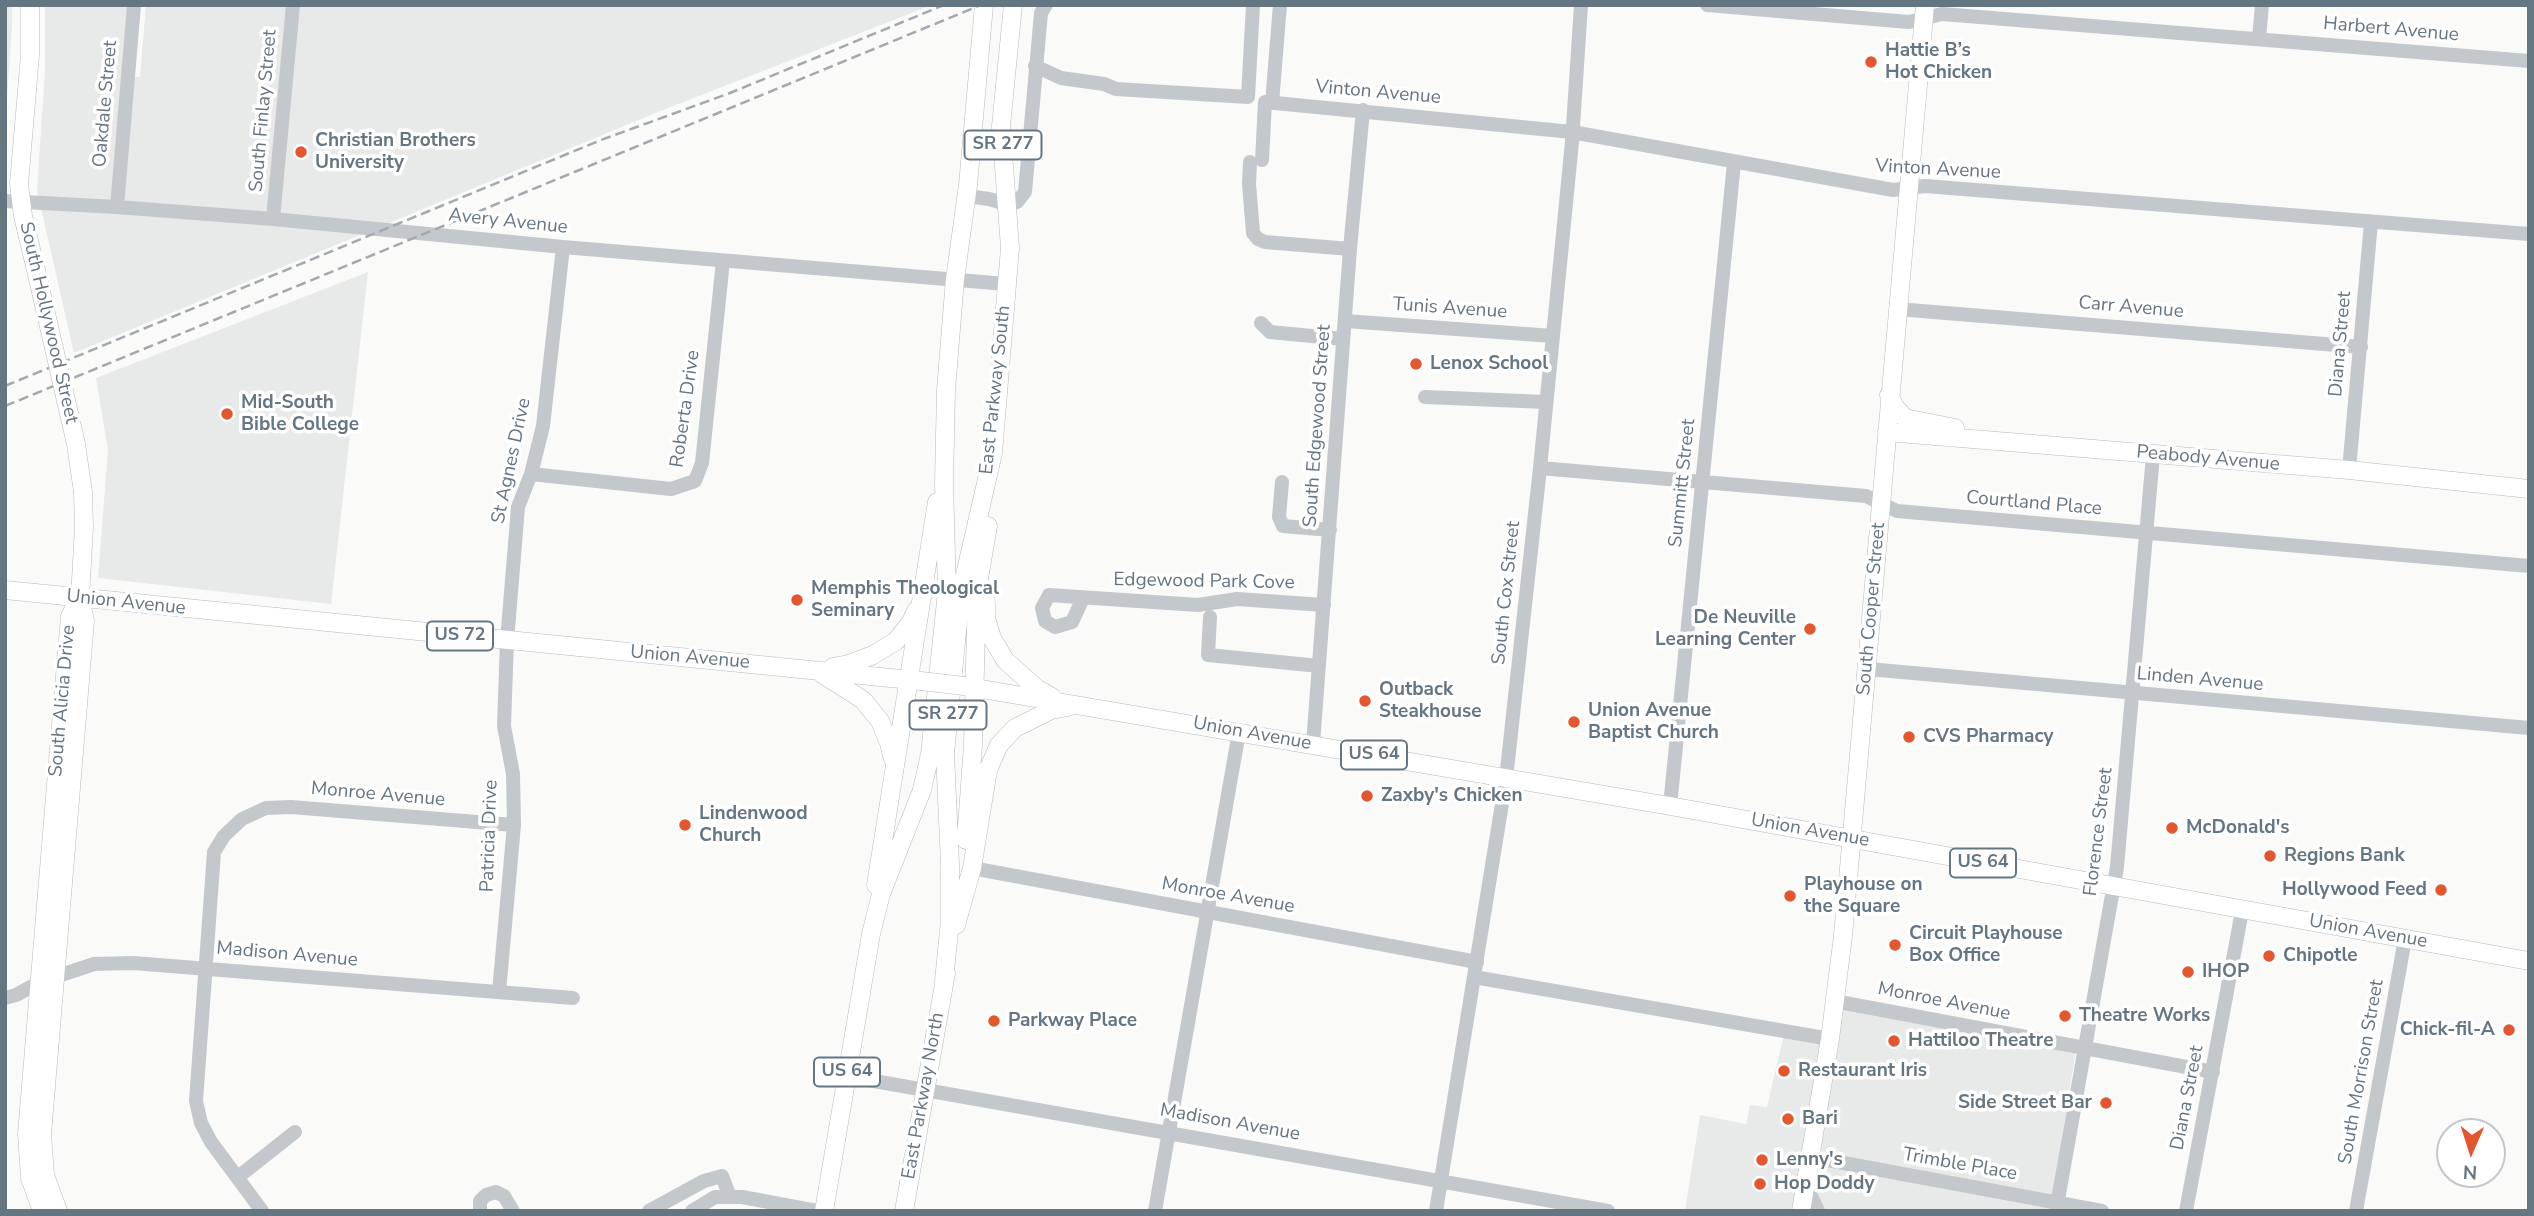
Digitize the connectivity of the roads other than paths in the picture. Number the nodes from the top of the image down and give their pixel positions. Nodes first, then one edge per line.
1 (30, 5) edge
2 (134, 5) edge
3 (293, 5) edge
4 (984, 5) edge
5 (1013, 5) edge
6 (1046, 5) edge
7 (1253, 5) edge
8 (1280, 5) edge
9 (1581, 5) edge
10 (1707, 5) edge
11 (2262, 5) edge
12 (1925, 11) edge
13 (2259, 38) junction
14 (2529, 61) edge
15 (1035, 66) junction
16 (1269, 102) junction
17 (1363, 110) junction
18 (1572, 132) junction
19 (1734, 163) junction
20 (1908, 188) junction
21 (967, 196) junction
22 (13, 202) edge
23 (1009, 205) junction
24 (117, 207) junction
25 (274, 219) junction
26 (2371, 222) junction
27 (2529, 234) edge
28 (563, 247) junction
29 (1350, 250) junction
30 (723, 261) junction
31 (955, 279) junction
32 (1006, 284) junction
33 (1897, 309) junction
34 (1345, 321) junction
35 (1261, 323) dead end
36 (1553, 336) junction
37 (1343, 339) junction
38 (2361, 346) junction
39 (1889, 396) junction
40 (1425, 397) dead end
41 (1546, 402) junction
42 (1887, 432) junction
43 (1982, 440) junction
44 (945, 449) junction
45 (993, 453) junction
46 (2153, 455) junction
47 (1540, 468) junction
48 (2349, 470) junction
49 (531, 474) junction
50 (1702, 481) junction
51 (1282, 482) dead end
52 (2529, 489) edge
53 (1881, 504) junction
54 (988, 526) junction
55 (1330, 530) junction
56 (2147, 533) junction
57 (2529, 566) edge
58 (5, 590) edge
59 (80, 598) junction
60 (1083, 598) dead end
61 (921, 600) junction
62 (1324, 605) junction
63 (1210, 617) dead end
64 (507, 641) junction
65 (1319, 666) junction
66 (1867, 669) junction
67 (816, 670) junction
68 (915, 680) junction
69 (970, 687) junction
70 (2134, 694) junction
71 (1070, 703) junction
72 (2529, 728) edge
73 (1239, 732) junction
74 (1313, 744) junction
75 (894, 769) junction
76 (1506, 779) junction
77 (1670, 806) junction
78 (514, 825) junction
79 (1852, 838) junction
80 (972, 868) junction
81 (2113, 886) junction
82 (1206, 911) junction
83 (2242, 911) junction
84 (955, 929) junction
85 (871, 934) junction
86 (2405, 939) junction
87 (2529, 961) edge
88 (206, 967) junction
89 (1476, 969) junction
90 (47, 979) junction
91 (944, 981) junction
92 (499, 992) junction
93 (5, 998) edge
94 (573, 998) dead end
95 (1834, 1001) junction
96 (44, 1023) junction
97 (1830, 1038) junction
98 (2084, 1049) junction
99 (2213, 1072) junction
100 (846, 1076) junction
101 (925, 1089) junction
102 (295, 1132) dead end
103 (1169, 1132) junction
104 (1811, 1157) junction
105 (238, 1177) junction
106 (1442, 1181) junction
107 (1806, 1185) junction
108 (730, 1197) junction
109 (2057, 1207) edge
110 (42, 1211) edge
111 (58, 1211) edge
112 (262, 1211) edge
113 (480, 1211) edge
114 (513, 1211) edge
115 (649, 1211) edge
116 (692, 1211) edge
117 (817, 1211) edge
118 (824, 1211) edge
119 (904, 1211) edge
120 (1155, 1211) edge
121 (1436, 1211) edge
122 (1608, 1211) edge
123 (1801, 1211) edge
124 (1818, 1211) edge
125 (2102, 1211) edge
126 (2186, 1211) edge
127 (2356, 1211) edge

1 - 22 main road, South Hollywood Street
2 - 24 street, Oakdale Street
3 - 25 street, South Finlay Street
4 - 21 main road, SR 277
5 - 23 main road, East Parkway South / SR 277
6 - 15 street
7 - 15 street
8 - 16 street
9 - 18 street, South Cox Street
10 - 12 street, Harbert Avenue
11 - 13 street
12 - 13 street, Harbert Avenue
12 - 20 main road, South Cooper Street
13 - 14 street, Harbert Avenue
15 - 23 street
16 - 17 street, Vinton Avenue
16 - 29 street
17 - 18 street, Vinton Avenue
17 - 29 street, South Edgewood Street
18 - 19 street, Vinton Avenue
18 - 36 street, South Cox Street
19 - 20 street, Vinton Avenue
19 - 50 street, Summitt Street
20 - 26 street, Vinton Avenue
20 - 33 main road, South Cooper Street
21 - 23 street
21 - 31 main road, SR 277
22 - 24 street, Avery Avenue
22 - 59 main road, South Hollywood Street, bridge
23 - 32 main road, East Parkway South / SR 277
24 - 25 street, Avery Avenue
25 - 28 street, Avery Avenue
26 - 27 street, Vinton Avenue
26 - 38 street, Diana Street
28 - 30 street, Avery Avenue
28 - 49 street, St Agnes Drive
29 - 34 street, South Edgewood Street
30 - 31 street, Avery Avenue
30 - 49 street, Roberta Drive
31 - 32 street, Avery Avenue
31 - 44 main road, SR 277
32 - 45 main road, East Parkway South / SR 277
33 - 38 street, Carr Avenue
33 - 39 main road, South Cooper Street
34 - 36 street, Tunis Avenue
34 - 37 street, South Edgewood Street
35 - 37 street
36 - 41 street, South Cox Street
37 - 55 street, South Edgewood Street
38 - 48 street, Diana Street
39 - 42 main road, South Cooper Street
39 - 43 main road
40 - 41 street
41 - 47 street, South Cox Street
42 - 43 main road, Peabody Avenue
42 - 53 main road, South Cooper Street
43 - 46 main road, Peabody Avenue
44 - 61 main road
44 - 85 main road
45 - 54 main road
45 - 91 main road, East Parkway South / SR 277
46 - 48 main road, Peabody Avenue
46 - 56 street, Florence Street
47 - 50 street, Courtland Place
47 - 76 street, South Cox Street
48 - 52 main road, Peabody Avenue
49 - 64 street, St Agnes Drive
50 - 53 street, Courtland Place
50 - 77 street, Summitt Street
51 - 55 street
53 - 56 street, Courtland Place
53 - 66 main road, South Cooper Street
54 - 69 main road
54 - 71 main road
55 - 62 street, South Edgewood Street
56 - 57 street, Courtland Place
56 - 70 street, Florence Street
58 - 59 main road, Union Avenue / US 72
59 - 64 main road, Union Avenue / US 72
59 - 90 main road, South Alicia Drive
60 - 62 street, Edgewood Park Cove
61 - 67 main road
61 - 68 main road
62 - 65 street, South Edgewood Street
63 - 65 street
64 - 67 main road, Union Avenue / US 72
64 - 78 street, Patricia Drive
65 - 74 street, South Edgewood Street
66 - 70 street, Linden Avenue
66 - 79 main road, South Cooper Street
67 - 68 main road, Union Avenue / US 72
67 - 75 main road
68 - 69 main road, Union Avenue / US 64, bridge
68 - 75 main road, US 64
69 - 71 main road, Union Avenue / US 64
69 - 84 main road
70 - 72 street, Linden Avenue
70 - 81 street, Florence Street
71 - 73 main road, Union Avenue / US 64
71 - 80 main road, US 64
73 - 74 main road, Union Avenue / US 64
73 - 82 street
74 - 76 main road, Union Avenue / US 64
75 - 85 main road, US 64
76 - 77 main road, Union Avenue / US 64
76 - 89 street, South Cox Street
77 - 79 main road, Union Avenue / US 64
78 - 88 street, Monroe Avenue
78 - 92 street, Patricia Drive
79 - 81 main road, Union Avenue / US 64
79 - 95 main road, South Cooper Street
80 - 82 street, Monroe Avenue
80 - 84 main road, US 64
81 - 83 main road, Union Avenue / US 64
81 - 98 street, Florence Street
82 - 89 street, Monroe Avenue
82 - 103 street
83 - 86 main road, Union Avenue / US 64
83 - 99 street, Diana Street
84 - 91 main road, US 64
85 - 100 main road, US 64
86 - 87 main road, Union Avenue / US 64
86 - 127 street, South Morrison Street
88 - 90 street, Madison Avenue
88 - 92 street, Madison Avenue
88 - 105 street
89 - 97 street, Monroe Avenue
89 - 106 street, South Cox Street
90 - 93 street, Madison Avenue
90 - 96 main road, South Alicia Drive
91 - 101 main road, East Parkway North / US 64
92 - 94 street, Madison Avenue
95 - 97 main road, South Cooper Street
95 - 98 street, Monroe Avenue
96 - 110 main road
96 - 111 main road
97 - 104 main road, South Cooper Street
98 - 99 street, Monroe Avenue
98 - 109 street, Florence Street
99 - 126 street, Diana Street
100 - 101 street, Madison Avenue
100 - 118 main road, US 64
101 - 103 street, Madison Avenue
101 - 119 main road, East Parkway North / US 64
102 - 105 street
103 - 106 street, Madison Avenue
103 - 120 street
104 - 107 main road, South Cooper Street
104 - 109 street, Trimble Place
105 - 112 street
106 - 121 street, South Cox Street
106 - 122 street, Madison Avenue
107 - 123 main road, South Cooper Street
107 - 124 street
108 - 115 street
108 - 116 street
108 - 117 street
109 - 125 street, Trimble Place
113 - 114 street

